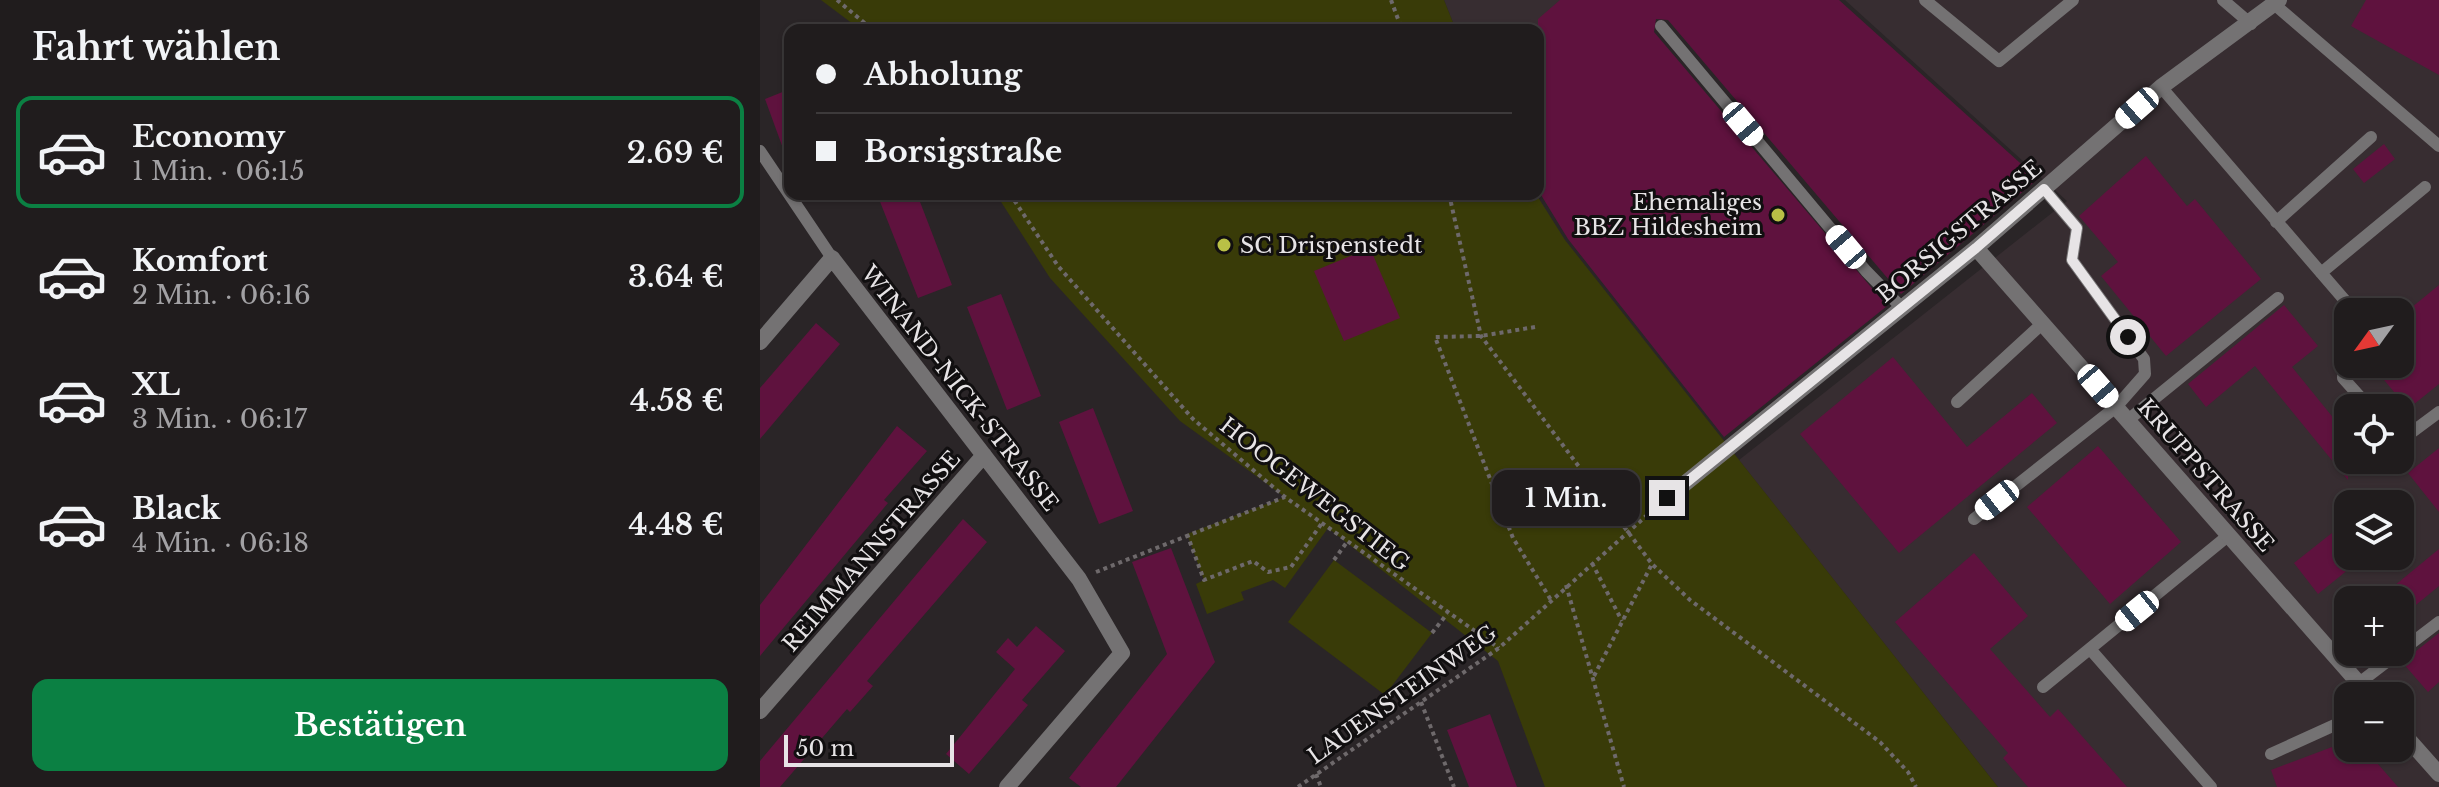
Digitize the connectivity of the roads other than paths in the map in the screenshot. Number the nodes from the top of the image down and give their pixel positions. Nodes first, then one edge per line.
1 (1925, 0) edge
2 (2073, 0) edge
3 (2223, 0) edge
4 (2277, 2) edge
5 (2251, 24) junction
6 (1661, 26) dead end
7 (2161, 87) junction
8 (2371, 137) dead end
9 (2439, 146) edge
10 (760, 151) edge
11 (784, 187) edge
12 (2425, 187) dead end
13 (2044, 189) junction
14 (793, 200) edge
15 (2276, 222) junction
16 (1976, 248) junction
17 (832, 258) junction
18 (2321, 273) junction
19 (2278, 298) dead end
20 (1902, 308) junction
21 (2043, 323) junction
22 (760, 342) edge
23 (2357, 394) edge
24 (1957, 402) dead end
25 (2116, 407) junction
26 (2439, 412) edge
27 (2128, 420) junction
28 (2414, 431) edge
29 (984, 455) junction
30 (1667, 498) road end
31 (1974, 519) dead end
32 (2229, 535) junction
33 (2439, 622) edge
34 (2090, 649) junction
35 (2358, 682) edge
36 (2374, 682) edge
37 (2043, 687) dead end
38 (760, 711) edge
39 (2334, 725) edge
40 (2414, 746) edge
41 (2271, 754) dead end
42 (2439, 774) edge
43 (1007, 787) edge
44 (2211, 787) edge

1 - 2 lane
3 - 5 lane
4 - 5 street, BORSIGSTRASSE
4 - 9 lane
5 - 7 street, BORSIGSTRASSE
6 - 20 lane
7 - 13 street, BORSIGSTRASSE
7 - 15 lane
8 - 15 lane
10 - 11 lane, WINAND-NICK-STRASSE
12 - 18 lane
13 - 16 street, BORSIGSTRASSE
13 - 25 lane
14 - 17 lane, WINAND-NICK-STRASSE
15 - 18 lane
16 - 20 street, BORSIGSTRASSE
16 - 21 street, KRUPPSTRASSE
17 - 22 street
17 - 29 street, WINAND-NICK-STRASSE
18 - 23 lane
19 - 27 lane
20 - 30 street, BORSIGSTRASSE
21 - 24 lane
21 - 25 street, KRUPPSTRASSE
25 - 27 street, KRUPPSTRASSE
25 - 31 lane
26 - 28 lane
27 - 32 street, KRUPPSTRASSE
29 - 38 street, REIMMANNSTRASSE
29 - 43 street, WINAND-NICK-STRASSE
32 - 34 lane
32 - 35 street, KRUPPSTRASSE
33 - 36 lane
34 - 37 lane
34 - 44 lane
39 - 41 lane
40 - 42 street

